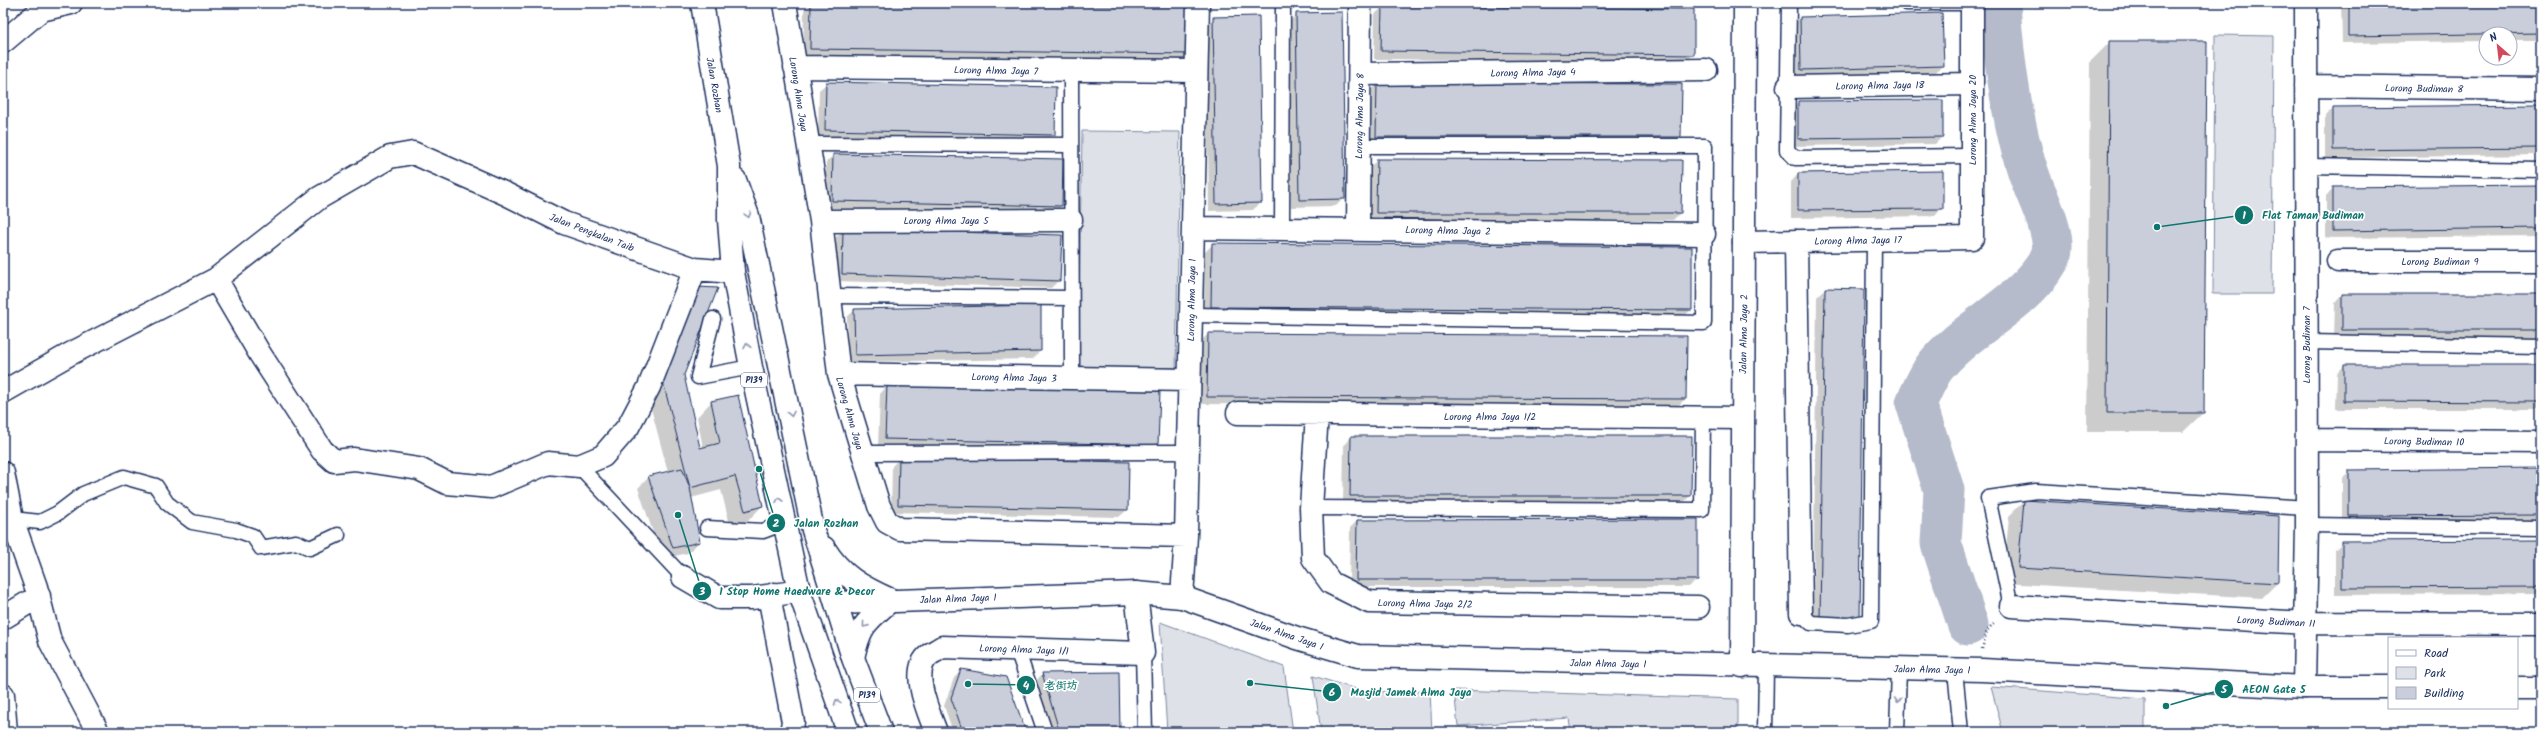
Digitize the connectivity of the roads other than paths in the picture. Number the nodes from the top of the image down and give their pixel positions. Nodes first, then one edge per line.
1 (72, 3) edge
2 (702, 3) edge
3 (785, 3) edge
4 (1198, 3) edge
5 (1283, 3) edge
6 (1360, 3) edge
7 (1745, 3) edge
8 (1789, 3) edge
9 (1906, 3) edge
10 (1972, 3) edge
11 (2306, 3) edge
12 (3, 42) edge
13 (796, 67) junction
14 (1706, 70) dead end
15 (1071, 71) junction
16 (1196, 71) junction
17 (1360, 74) junction
18 (1972, 84) junction
19 (2306, 86) junction
20 (1788, 87) junction
21 (2541, 89) edge
22 (807, 144) junction
23 (1071, 145) junction
24 (1359, 146) junction
25 (1972, 156) junction
26 (729, 166) junction
27 (2306, 166) junction
28 (2541, 170) edge
29 (1071, 220) junction
30 (821, 221) junction
31 (1193, 228) junction
32 (1282, 228) junction
33 (1358, 229) junction
34 (1704, 234) junction
35 (1972, 238) joint
36 (1874, 239) junction
37 (1796, 241) junction
38 (1744, 242) junction
39 (2338, 261) dead end
40 (2541, 262) edge
41 (695, 269) junction
42 (733, 272) junction
43 (216, 279) junction
44 (829, 296) junction
45 (1072, 298) junction
46 (1191, 315) junction
47 (712, 319) dead end
48 (2306, 342) junction
49 (2541, 346) edge
50 (751, 367) junction
51 (839, 374) junction
52 (1072, 378) junction
53 (1189, 380) junction
54 (3, 392) edge
55 (1238, 413) dead end
56 (1318, 414) junction
57 (1703, 418) junction
58 (1742, 418) junction
59 (2307, 440) junction
60 (2541, 442) edge
61 (1188, 452) junction
62 (862, 453) junction
63 (580, 466) junction
64 (3, 472) edge
65 (5, 496) edge
66 (1312, 508) junction
67 (2307, 517) junction
68 (12, 519) junction
69 (784, 523) junction
70 (707, 528) dead end
71 (2541, 528) edge
72 (813, 530) junction
73 (338, 535) dead end
74 (1186, 536) junction
75 (791, 552) junction
76 (683, 577) joint
77 (798, 591) junction
78 (1136, 593) junction
79 (774, 594) junction
80 (39, 596) junction
81 (1182, 598) junction
82 (891, 600) junction
83 (836, 604) junction
84 (2011, 606) joint
85 (1698, 607) dead end
86 (1801, 613) joint
87 (3, 618) edge
88 (2306, 623) junction
89 (2541, 624) edge
90 (1017, 649) junction
91 (1143, 652) junction
92 (853, 658) junction
93 (1742, 666) junction
94 (1766, 667) junction
95 (1899, 669) junction
96 (1955, 670) junction
97 (826, 672) junction
98 (2304, 687) junction
99 (2388, 687) edge
100 (2518, 688) edge
101 (2541, 688) edge
102 (3, 695) edge
103 (6, 732) edge
104 (98, 732) edge
105 (791, 732) edge
106 (848, 732) edge
107 (881, 732) edge
108 (936, 732) edge
109 (1044, 732) edge
110 (1145, 732) edge
111 (1765, 732) edge
112 (1897, 732) edge
113 (1961, 732) edge

1 - 12 street
2 - 26 street, Jalan Rozhan / P139
3 - 13 street, Lorong Alma Jaya
4 - 16 street, Lorong Alma Jaya 1
5 - 32 lane
6 - 17 street, Lorong Alma Jaya 8
7 - 38 street, Jalan Alma Jaya 2
8 - 20 lane
9 - 10 lane
10 - 18 street, Lorong Alma Jaya 20
11 - 19 street, Lorong Budiman 7
13 - 15 street, Lorong Alma Jaya 7
13 - 22 street, Lorong Alma Jaya
14 - 17 street, Lorong Alma Jaya 4
15 - 16 street, Lorong Alma Jaya 7
15 - 23 lane
16 - 31 street, Lorong Alma Jaya 1
17 - 24 street, Lorong Alma Jaya 8
18 - 20 street, Lorong Alma Jaya 18
18 - 25 street, Lorong Alma Jaya 20
19 - 21 street, Lorong Budiman 8
19 - 27 street, Lorong Budiman 7
20 - 25 lane
22 - 23 lane
22 - 30 street, Lorong Alma Jaya
23 - 29 lane
24 - 33 street, Lorong Alma Jaya 8
24 - 34 lane
25 - 35 street, Lorong Alma Jaya 20
26 - 42 street, Jalan Rozhan / P139
26 -> 72 street, Jalan Rozhan / P139
27 - 28 lane
27 - 48 street, Lorong Budiman 7
29 - 30 street, Lorong Alma Jaya 5
29 - 45 lane
30 - 44 street, Lorong Alma Jaya
31 - 32 street, Lorong Alma Jaya 2
31 - 46 street, Lorong Alma Jaya 1
32 - 33 street, Lorong Alma Jaya 2
33 - 34 street, Lorong Alma Jaya 2
34 - 46 lane
35 - 36 street, Lorong Alma Jaya 17
36 - 37 street, Lorong Alma Jaya 17
36 - 86 lane
37 - 38 street, Lorong Alma Jaya 17
37 - 86 street
38 - 58 street, Jalan Alma Jaya 2
39 - 40 street, Lorong Budiman 9
41 - 42 street, Jalan Pengkalan Taib
41 - 43 street, Jalan Pengkalan Taib
41 - 63 street
50 -> 42 street, Jalan Rozhan / P139
43 - 54 street
43 - 63 street
44 - 45 lane
44 - 51 street, Lorong Alma Jaya
45 - 52 lane
46 - 53 street, Lorong Alma Jaya 1
47 - 50 lane
48 - 49 lane
48 - 59 street, Lorong Budiman 7
69 -> 50 street, Jalan Rozhan / P139
51 - 52 street, Lorong Alma Jaya 3
51 - 62 street, Lorong Alma Jaya
52 - 53 street, Lorong Alma Jaya 3
53 - 61 street, Lorong Alma Jaya 1
55 - 56 street, Lorong Alma Jaya 1/2
56 - 57 street, Lorong Alma Jaya 1/2
56 - 66 street, Lorong Alma Jaya 2/2
57 - 58 street, Lorong Alma Jaya 1/2
57 - 66 lane
58 - 93 street, Jalan Alma Jaya 2
59 - 60 street, Lorong Budiman 10
59 - 67 street, Lorong Budiman 7
61 - 62 lane
61 - 74 street, Lorong Alma Jaya 1
62 - 74 street, Lorong Alma Jaya
63 - 76 lane
64 - 65 street
65 - 68 street
66 - 85 street, Lorong Alma Jaya 2/2
67 - 71 lane
67 - 84 lane
67 - 88 street, Lorong Budiman 7
68 - 73 lane
68 - 80 street
69 - 70 lane
69 - 75 street, Jalan Rozhan / P139
72 - 82 street
72 - 83 street, Jalan Rozhan / P139
74 - 81 street, Lorong Alma Jaya 1
75 - 77 street, Jalan Rozhan / P139
75 - 83 street
76 - 79 street
77 - 79 street
77 - 97 street, Jalan Rozhan / P139
78 - 81 street, Jalan Alma Jaya 1
78 - 82 street, Jalan Alma Jaya 1
78 - 91 street
79 - 105 street
80 - 87 street
80 - 104 street
81 - 93 street, Jalan Alma Jaya 1
82 - 83 street, Jalan Alma Jaya 1
82 -> 92 street
83 - 92 street, Jalan Rozhan / P139
83 - 97 street
84 - 88 street, Lorong Budiman 11
88 - 89 street, Lorong Budiman 11
88 - 98 street, Lorong Budiman 7
90 - 91 street, Lorong Alma Jaya 1/1
90 - 108 street, Lorong Alma Jaya 1/1
90 - 109 lane
91 - 110 lane
92 - 107 street, Jalan Rozhan / P139
93 - 94 street, Jalan Alma Jaya 1
94 - 95 street, Jalan Alma Jaya 1
94 - 111 lane
95 - 96 street, Jalan Alma Jaya 1
95 -> 112 lane
96 - 98 street, Jalan Alma Jaya 1
96 - 113 lane
106 -> 97 street, Jalan Rozhan / P139
98 - 99 street, Jalan Alma Jaya 1
100 - 101 street
102 - 103 street

